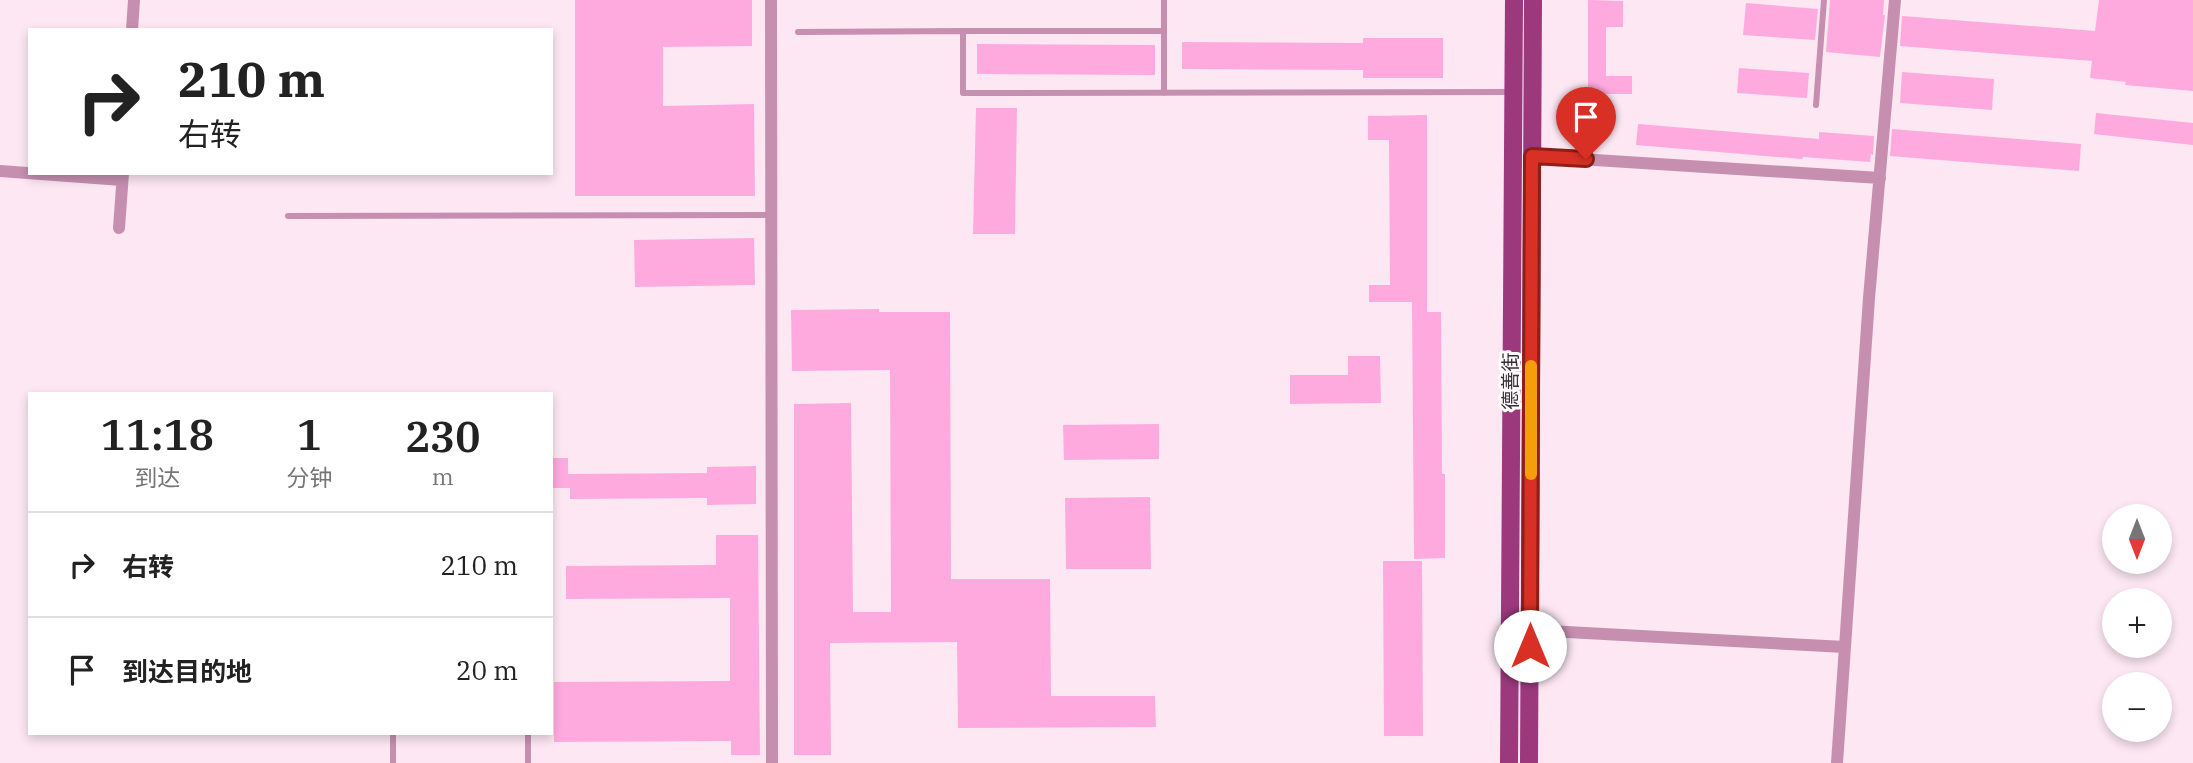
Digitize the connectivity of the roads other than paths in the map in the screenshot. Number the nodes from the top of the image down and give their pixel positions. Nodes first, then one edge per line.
1 (134, 0) edge
2 (771, 0) edge
3 (1164, 0) edge
4 (1514, 0) edge
5 (1533, 0) edge
6 (1824, 0) edge
7 (1895, 0) edge
8 (132, 28) edge
9 (963, 31) junction
10 (1164, 31) junction
11 (798, 32) dead end
12 (1513, 92) junction
13 (1164, 93) junction
14 (1816, 105) dead end
15 (1532, 156) junction
16 (0, 172) edge
17 (28, 173) edge
18 (92, 175) edge
19 (122, 176) edge
20 (1880, 178) junction
21 (771, 215) junction
22 (288, 216) dead end
23 (119, 228) dead end
24 (1530, 630) junction
25 (1845, 647) junction
26 (393, 735) edge
27 (528, 735) edge
28 (393, 763) edge
29 (528, 763) edge
30 (772, 763) edge
31 (1510, 763) edge
32 (1528, 763) edge
33 (1837, 763) edge

1 - 8 street
2 - 21 street
3 - 10 lane
4 - 12 main road, 德善街
5 - 15 main road, 德善街
6 - 14 lane
7 - 20 street
9 - 10 lane
9 - 11 lane
9 - 13 lane
10 - 13 lane
12 - 13 lane
12 - 31 main road, 德善街
15 - 20 street
15 - 24 main road, 德善街
16 - 17 street
18 - 19 street
19 - 23 street
20 - 25 street
21 - 22 lane
21 - 30 street
24 - 25 street
24 - 32 main road, 德善街
25 - 33 street
26 - 28 lane
27 - 29 lane

